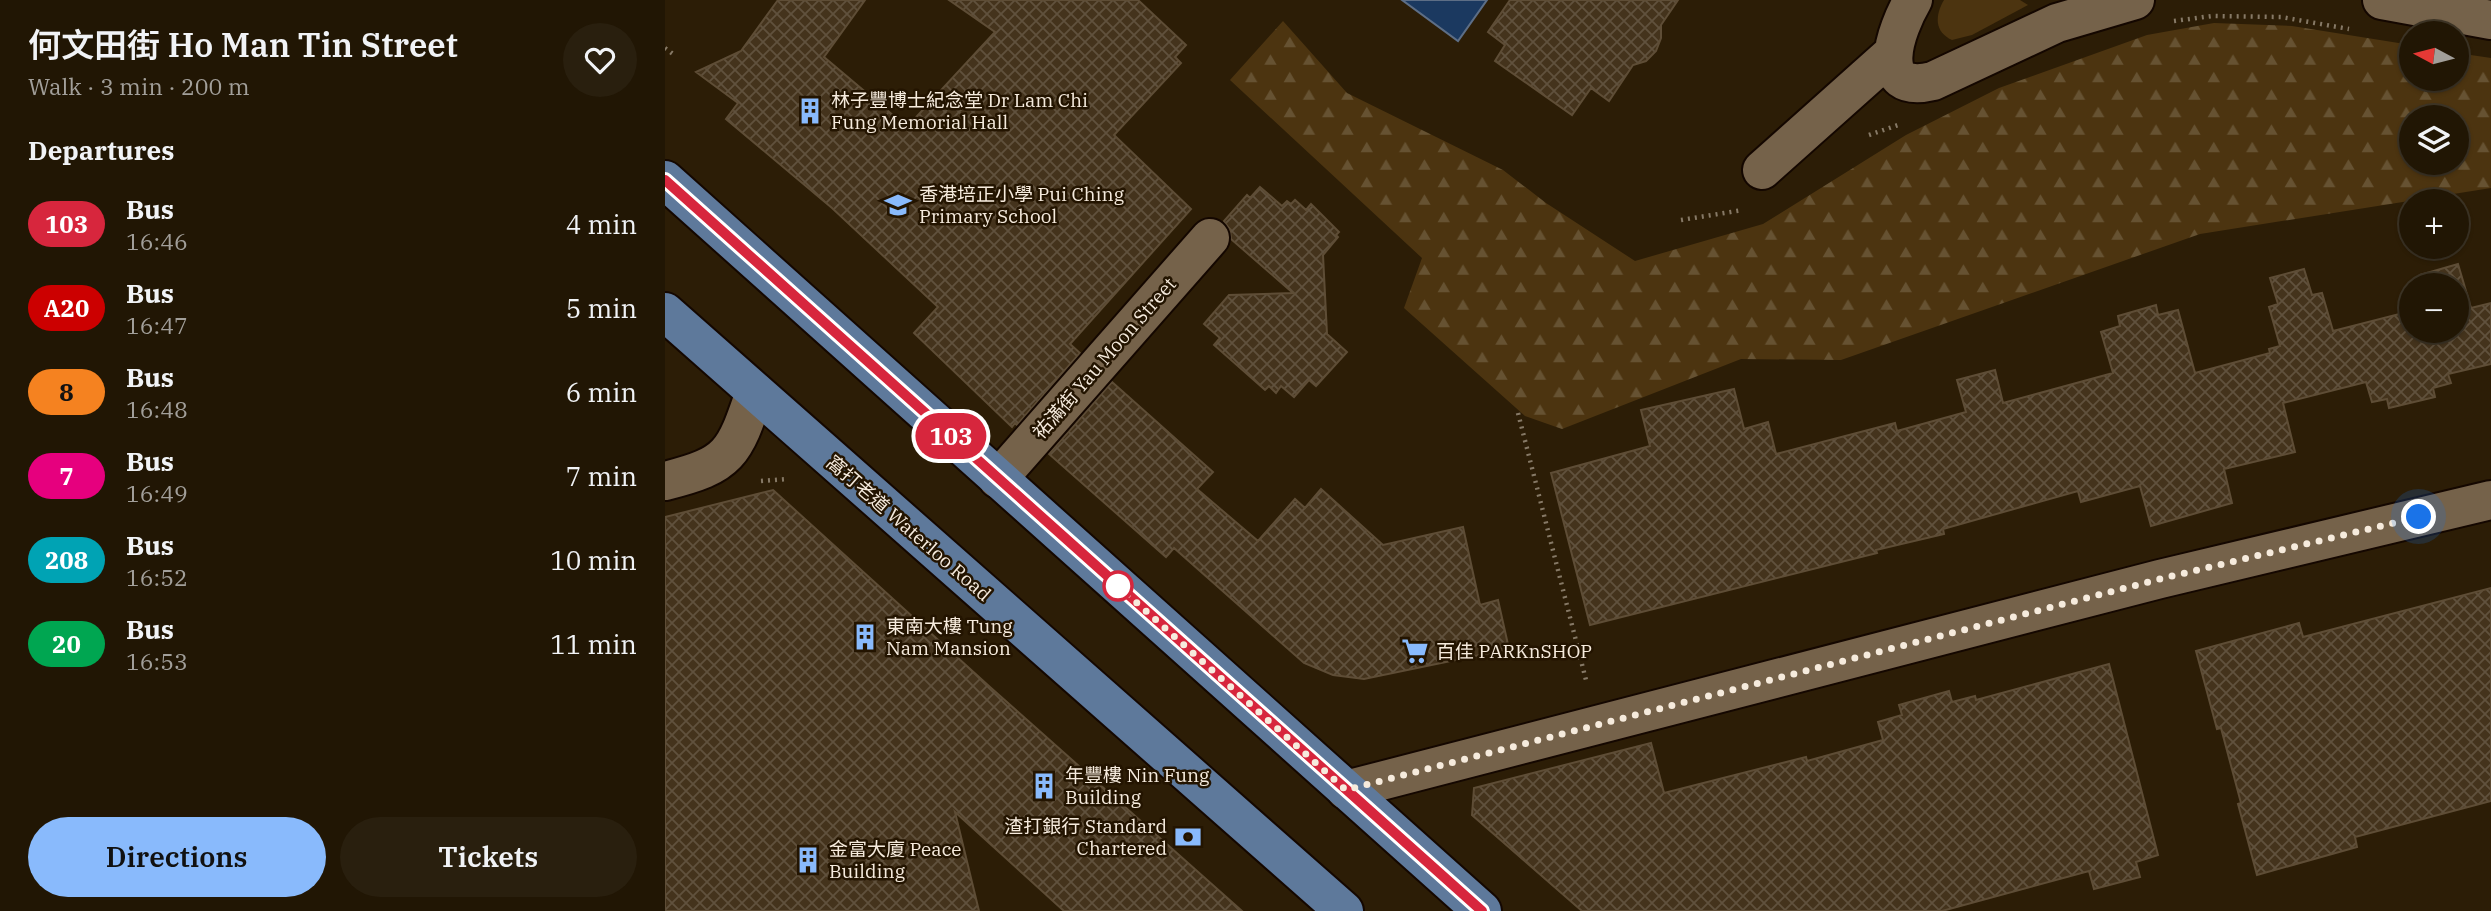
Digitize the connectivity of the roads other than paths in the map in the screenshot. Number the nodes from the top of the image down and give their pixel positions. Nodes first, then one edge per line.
1 (1913, 0) edge
2 (2135, 0) edge
3 (2382, 0) edge
4 (2491, 20) edge
5 (1892, 54) junction
6 (1762, 170) dead end
7 (665, 180) edge
8 (1210, 238) dead end
9 (665, 312) edge
10 (755, 392) junction
11 (998, 479) junction
12 (665, 481) edge
13 (2491, 500) edge
14 (1346, 790) junction
15 (1344, 911) edge
16 (1482, 911) edge

1 - 5 street
2 - 5 street
3 - 4 street
5 - 6 street
7 - 11 main road
8 - 11 street, 祐滿街 Yau Moon Street
9 - 10 main road, 窩打老道 Waterloo Road
10 - 12 street
10 - 15 main road, 窩打老道 Waterloo Road
11 - 14 main road
13 - 14 street
14 - 16 main road

